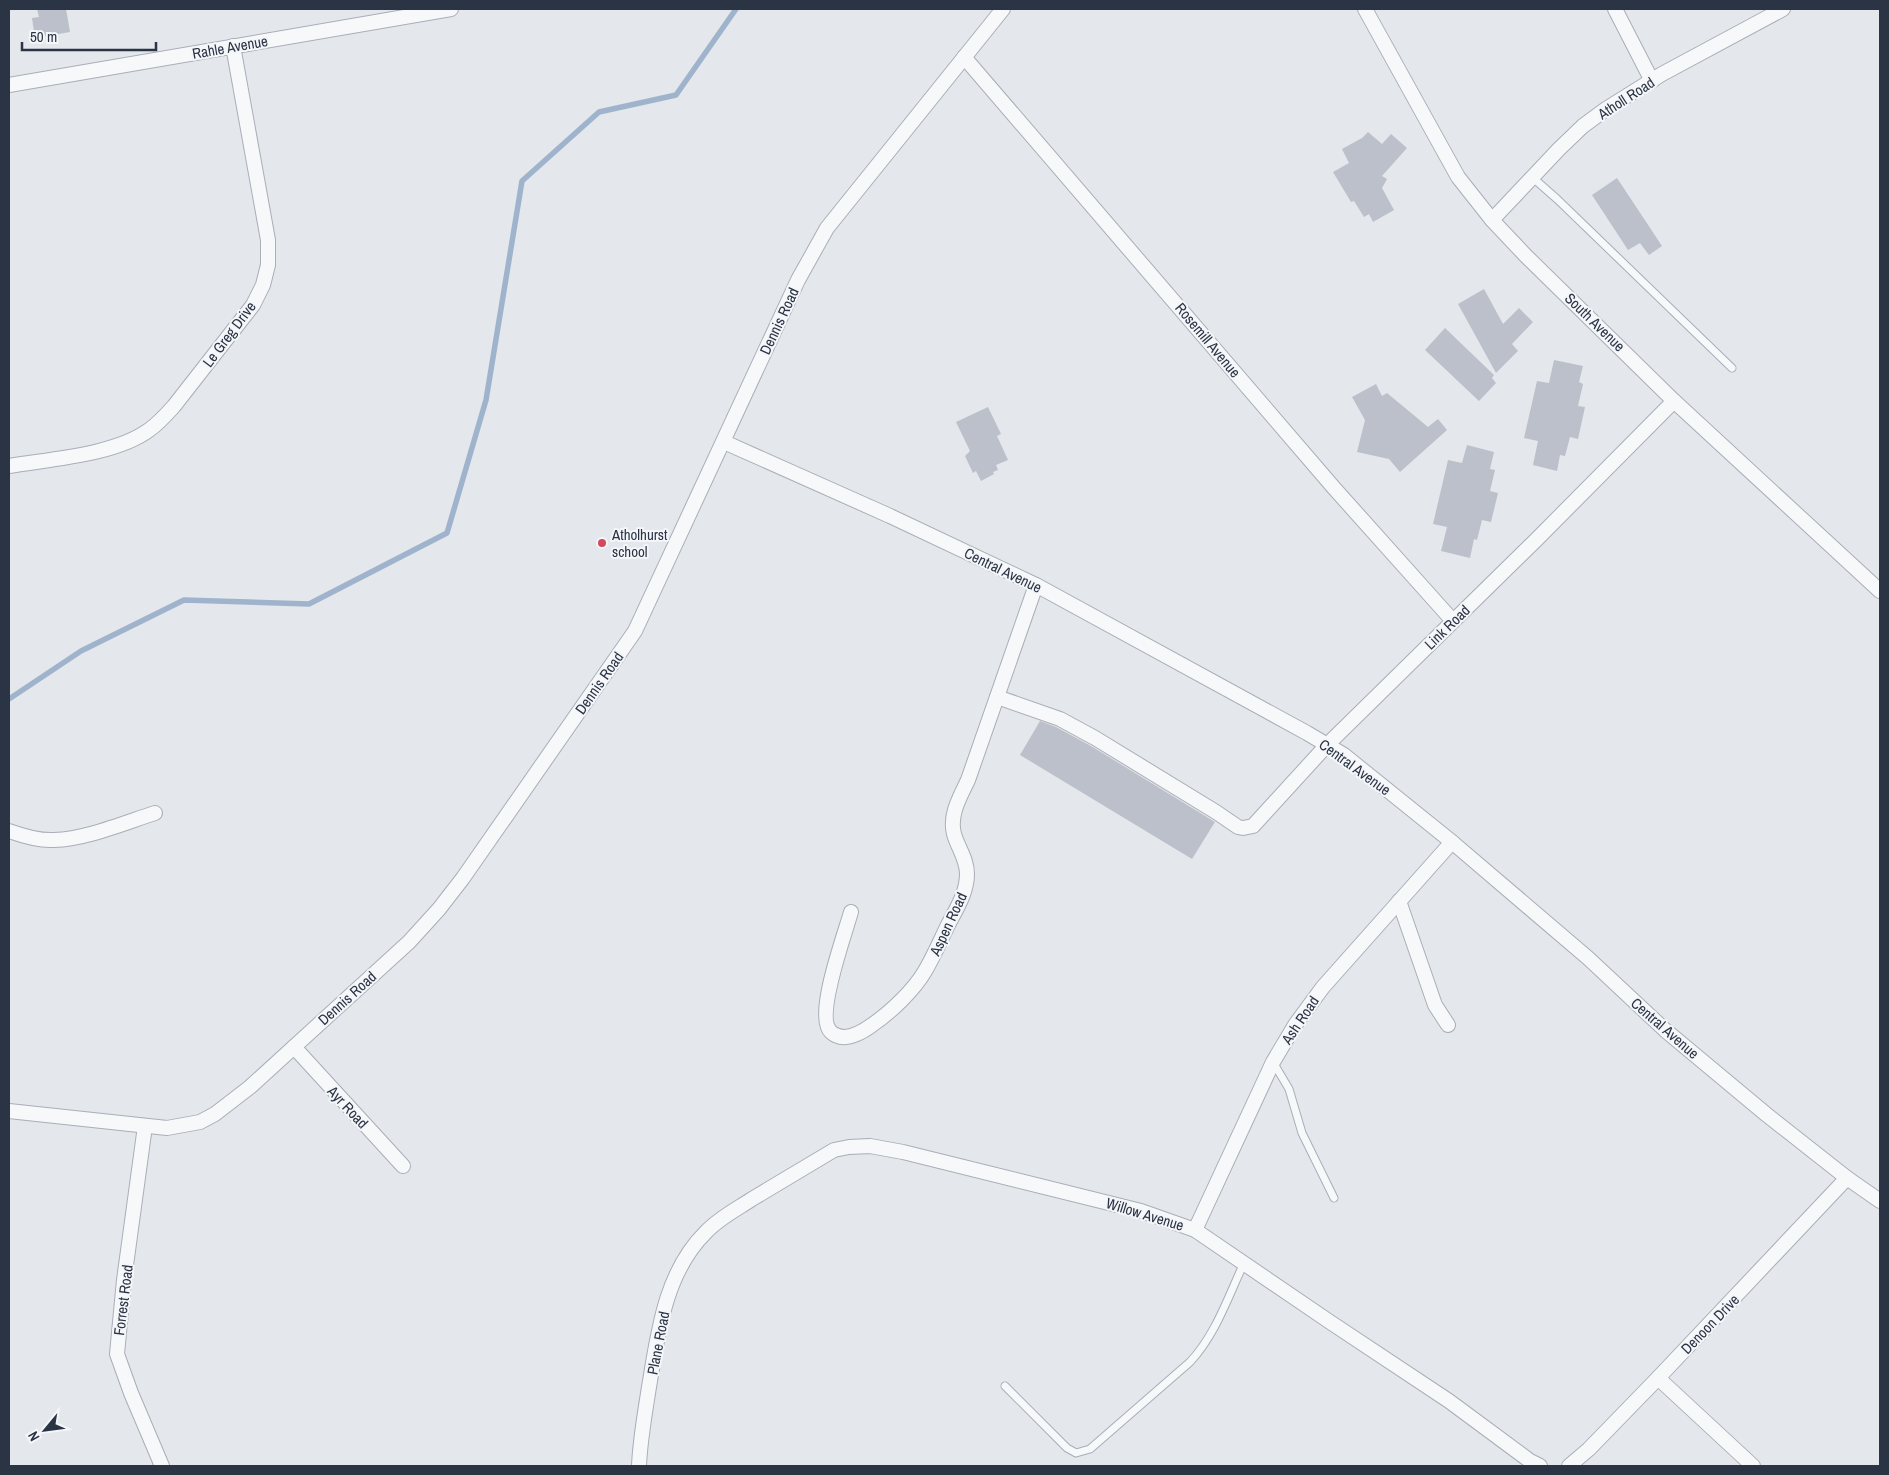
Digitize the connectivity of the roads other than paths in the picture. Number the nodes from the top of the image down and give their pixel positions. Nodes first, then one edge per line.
1 (451, 9) edge
2 (1003, 9) edge
3 (1365, 9) edge
4 (1615, 9) edge
5 (1784, 9) edge
6 (233, 46) junction
7 (964, 57) junction
8 (1652, 81) junction
9 (9, 85) edge
10 (1532, 177) junction
11 (1492, 220) junction
12 (1732, 368) dead end
13 (1674, 401) junction
14 (724, 442) junction
15 (9, 466) edge
16 (1036, 585) junction
17 (1880, 591) edge
18 (1453, 621) junction
19 (997, 698) junction
20 (1327, 745) junction
21 (155, 813) dead end
22 (9, 831) edge
23 (1452, 842) junction
24 (1399, 901) junction
25 (851, 912) dead end
26 (1448, 1025) dead end
27 (294, 1047) junction
28 (1273, 1062) junction
29 (9, 1111) edge
30 (145, 1126) junction
31 (403, 1166) dead end
32 (1847, 1178) junction
33 (1334, 1198) dead end
34 (1880, 1201) edge
35 (1195, 1230) junction
36 (706, 1231) joint
37 (1244, 1263) junction
38 (1658, 1378) junction
39 (1005, 1386) dead end
40 (162, 1466) edge
41 (639, 1466) edge
42 (1540, 1466) edge
43 (1569, 1466) edge
44 (1753, 1466) edge

1 - 6 street, Rahle Avenue
2 - 7 street, Dennis Road
3 - 11 street, South Avenue
4 - 8 street
5 - 8 street, Atholl Road
6 - 9 street, Rahle Avenue
6 - 15 street, Le Greg Drive
7 - 14 street, Dennis Road
7 - 18 street, Rosemill Avenue
8 - 10 street, Atholl Road
10 - 11 street, Atholl Road
10 - 12 lane
11 - 13 street, South Avenue
13 - 17 street, South Avenue
13 - 18 street, Link Road
14 - 16 street, Central Avenue
14 - 27 street, Dennis Road
16 - 19 street, Aspen Road
16 - 20 street, Central Avenue
18 - 20 street, Link Road
19 - 20 street, Link Road
19 - 25 street, Aspen Road
20 - 23 street, Central Avenue
21 - 22 street
23 - 24 street, Ash Road
23 - 32 street, Central Avenue
24 - 26 street
24 - 28 street, Ash Road
27 - 30 street, Dennis Road
27 - 31 street, Ayr Road
28 - 33 lane
28 - 35 street, Ash Road
29 - 30 street, Dennis Road
30 - 40 street, Forrest Road
32 - 34 street, Central Avenue
32 - 38 street, Denoon Drive
35 - 36 street, Willow Avenue
35 - 37 street, Willow Avenue
36 - 41 street, Plane Road
37 - 39 lane
37 - 42 street, Willow Avenue
38 - 43 street, Denoon Drive
38 - 44 street

